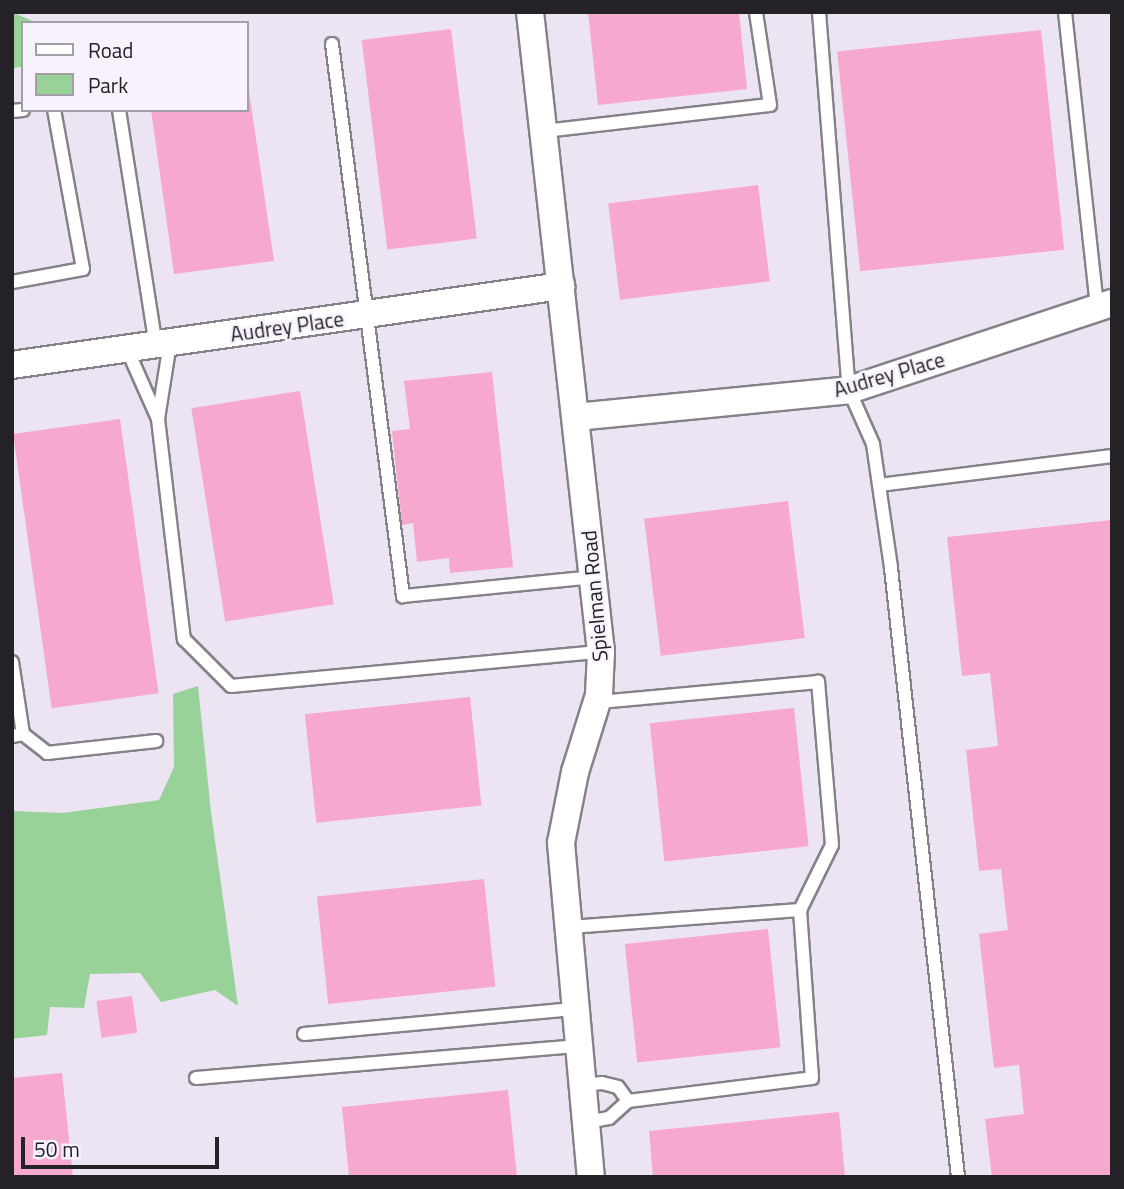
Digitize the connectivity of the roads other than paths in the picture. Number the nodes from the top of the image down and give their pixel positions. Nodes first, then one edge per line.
1 (530, 12) edge
2 (757, 12) edge
3 (819, 12) edge
4 (1065, 12) edge
5 (332, 44) dead end
6 (54, 112) edge
7 (119, 112) edge
8 (544, 131) junction
9 (12, 282) edge
10 (561, 286) junction
11 (1104, 305) edge
12 (365, 315) junction
13 (163, 344) junction
14 (127, 349) junction
15 (12, 365) edge
16 (849, 390) junction
17 (576, 417) junction
18 (158, 419) junction
19 (1112, 456) edge
20 (879, 485) junction
21 (594, 577) junction
22 (601, 652) junction
23 (12, 662) edge
24 (597, 702) junction
25 (18, 735) edge
26 (156, 741) dead end
27 (800, 910) junction
28 (569, 928) junction
29 (576, 1009) junction
30 (304, 1034) dead end
31 (579, 1046) junction
32 (195, 1078) dead end
33 (583, 1085) junction
34 (628, 1101) junction
35 (586, 1122) junction
36 (591, 1177) edge
37 (958, 1177) edge

1 - 8 street, Spielman Road
2 - 8 lane
3 - 16 lane
4 - 11 lane
5 - 12 lane
6 - 9 lane
7 - 13 lane
8 - 10 street, Spielman Road
10 - 12 street, Audrey Place
10 - 17 street, Spielman Road
11 - 16 street, Audrey Place
12 - 13 street, Audrey Place
12 - 21 lane
13 - 14 street, Audrey Place
13 - 18 lane
14 - 15 street, Audrey Place
14 - 18 lane
16 - 17 street, Audrey Place
16 - 20 lane
17 - 21 street, Spielman Road
18 - 22 lane
19 - 20 lane
20 - 37 lane
21 - 22 street, Spielman Road
22 - 24 street, Spielman Road
23 - 25 lane
24 - 27 lane
24 - 28 street, Spielman Road
25 - 26 lane
27 - 28 lane
27 - 34 lane
28 - 29 street, Spielman Road
29 - 30 lane
29 - 31 street, Spielman Road
31 - 32 lane
31 - 33 street, Spielman Road
33 - 34 lane
33 - 35 street, Spielman Road
34 - 35 lane
35 - 36 street, Spielman Road

